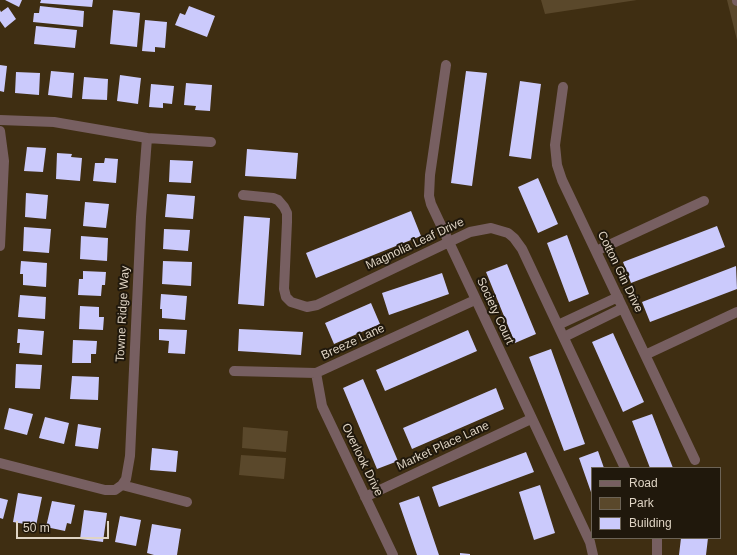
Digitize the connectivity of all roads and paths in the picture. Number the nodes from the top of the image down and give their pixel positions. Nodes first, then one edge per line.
1 (446, 65) dead end
2 (563, 87) dead end
3 (0, 120) edge
4 (0, 132) edge
5 (147, 138) junction
6 (211, 142) dead end
7 (243, 195) dead end
8 (704, 201) dead end
9 (448, 242) junction
10 (0, 246) edge
11 (596, 251) junction
12 (618, 297) junction
13 (475, 300) junction
14 (623, 308) junction
15 (737, 312) edge
16 (558, 325) junction
17 (564, 337) junction
18 (646, 355) junction
19 (234, 372) dead end
20 (316, 373) junction
21 (531, 419) junction
22 (695, 460) dead end
23 (0, 463) edge
24 (625, 467) edge
25 (122, 485) junction
26 (365, 497) junction
27 (187, 502) dead end
28 (656, 539) edge
29 (393, 555) edge
30 (593, 555) edge
31 (657, 555) edge

1 - 9 street, Society Court
2 - 11 street, Cotton Gin Drive
3 - 5 street
4 - 10 street
5 - 6 street
5 - 25 street, Towne Ridge Way
7 - 9 street, Magnolia Leaf Drive
8 - 11 street
9 - 13 street, Society Court
9 - 16 street, Magnolia Leaf Drive
11 - 12 street, Cotton Gin Drive
12 - 14 street, Cotton Gin Drive
12 - 16 street
13 - 20 street, Breeze Lane
13 - 21 street, Society Court
14 - 17 street
14 - 18 street, Cotton Gin Drive
15 - 18 street
16 - 17 street, Magnolia Leaf Drive
17 - 24 street, Magnolia Leaf Drive
18 - 22 street, Cotton Gin Drive
19 - 20 street, Breeze Lane
20 - 26 street, Overlook Drive
21 - 26 street, Market Place Lane
21 - 30 street, Society Court
23 - 25 street
25 - 27 street
26 - 29 street, Overlook Drive
28 - 31 street

